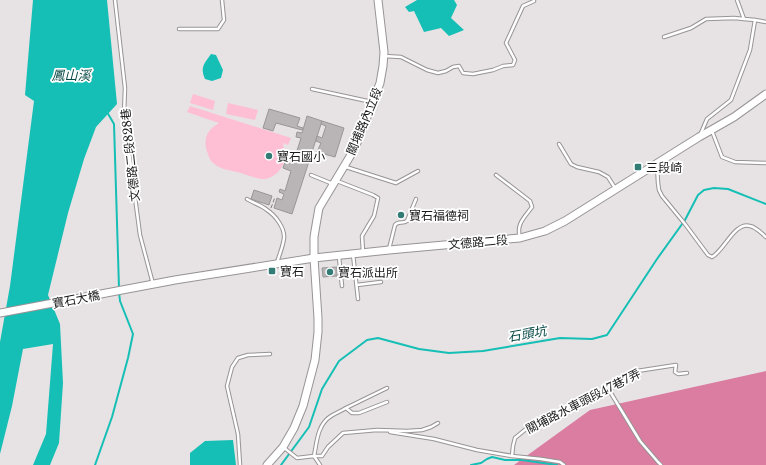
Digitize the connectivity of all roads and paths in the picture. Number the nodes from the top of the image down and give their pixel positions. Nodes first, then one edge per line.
1 (115, 0) edge
2 (222, 0) edge
3 (378, 0) edge
4 (737, 0) edge
5 (534, 1) dead end
6 (744, 19) junction
7 (755, 20) junction
8 (766, 22) edge
9 (179, 29) dead end
10 (664, 36) dead end
11 (384, 56) junction
12 (312, 90) dead end
13 (766, 94) edge
14 (373, 103) junction
15 (712, 130) junction
16 (699, 137) junction
17 (559, 144) dead end
18 (766, 163) edge
19 (657, 164) junction
20 (344, 166) junction
21 (418, 170) dead end
22 (311, 175) dead end
23 (496, 175) dead end
24 (334, 182) junction
25 (616, 190) junction
26 (275, 198) dead end
27 (247, 199) dead end
28 (416, 199) dead end
29 (274, 216) junction
30 (766, 237) edge
31 (520, 238) junction
32 (388, 250) junction
33 (363, 252) junction
34 (353, 254) junction
35 (338, 255) junction
36 (314, 258) junction
37 (277, 263) junction
38 (381, 282) dead end
39 (153, 285) junction
40 (356, 285) junction
41 (342, 286) dead end
42 (358, 299) dead end
43 (0, 313) edge
44 (270, 354) dead end
45 (687, 373) dead end
46 (387, 388) dead end
47 (609, 390) junction
48 (387, 402) dead end
49 (346, 408) junction
50 (438, 422) dead end
51 (377, 430) junction
52 (283, 447) junction
53 (314, 456) junction
54 (512, 456) junction
55 (240, 465) edge
56 (268, 465) edge
57 (320, 465) edge
58 (564, 465) edge
59 (661, 465) edge

1 - 39 lane, 文德路二段828巷
2 - 9 lane
3 - 11 main road, 關埔路內立段
4 - 6 lane
5 - 11 lane
6 - 7 lane
6 - 10 lane
7 - 8 lane
7 - 16 lane
11 - 14 main road, 關埔路內立段
12 - 14 lane
13 - 15 main road, 文德路二段
14 - 20 main road, 關埔路內立段
15 - 16 main road, 文德路二段
15 - 18 lane
16 - 19 main road, 文德路二段
17 - 25 lane
19 - 25 main road, 文德路二段
19 - 30 lane
20 - 21 lane
20 - 24 main road, 關埔路內立段
22 - 24 lane
23 - 31 lane
24 - 33 lane
24 - 36 main road, 關埔路內立段
25 - 31 main road, 文德路二段
26 - 29 path
27 - 29 lane
28 - 32 lane
29 - 37 lane
31 - 32 main road, 文德路二段
32 - 33 main road, 文德路二段
33 - 34 main road, 文德路二段
34 - 35 main road, 文德路二段
34 - 40 lane
35 - 36 main road, 文德路二段
35 - 41 lane
36 - 37 main road, 文德路二段
36 - 52 main road, 關埔路內立段
37 - 39 main road, 文德路二段
38 - 40 lane
39 - 43 main road, 寶石大橋
40 - 42 lane
44 - 55 lane
45 - 47 lane, 關埔路水車頭段47巷7弄
46 - 49 lane
47 - 54 lane, 關埔路水車頭段47巷7弄
47 - 59 lane
48 - 49 lane
49 - 53 lane
50 - 51 lane
51 - 53 lane
51 - 54 lane
52 - 53 lane
52 - 56 main road, 關埔路內立段
53 - 57 lane
54 - 58 lane

